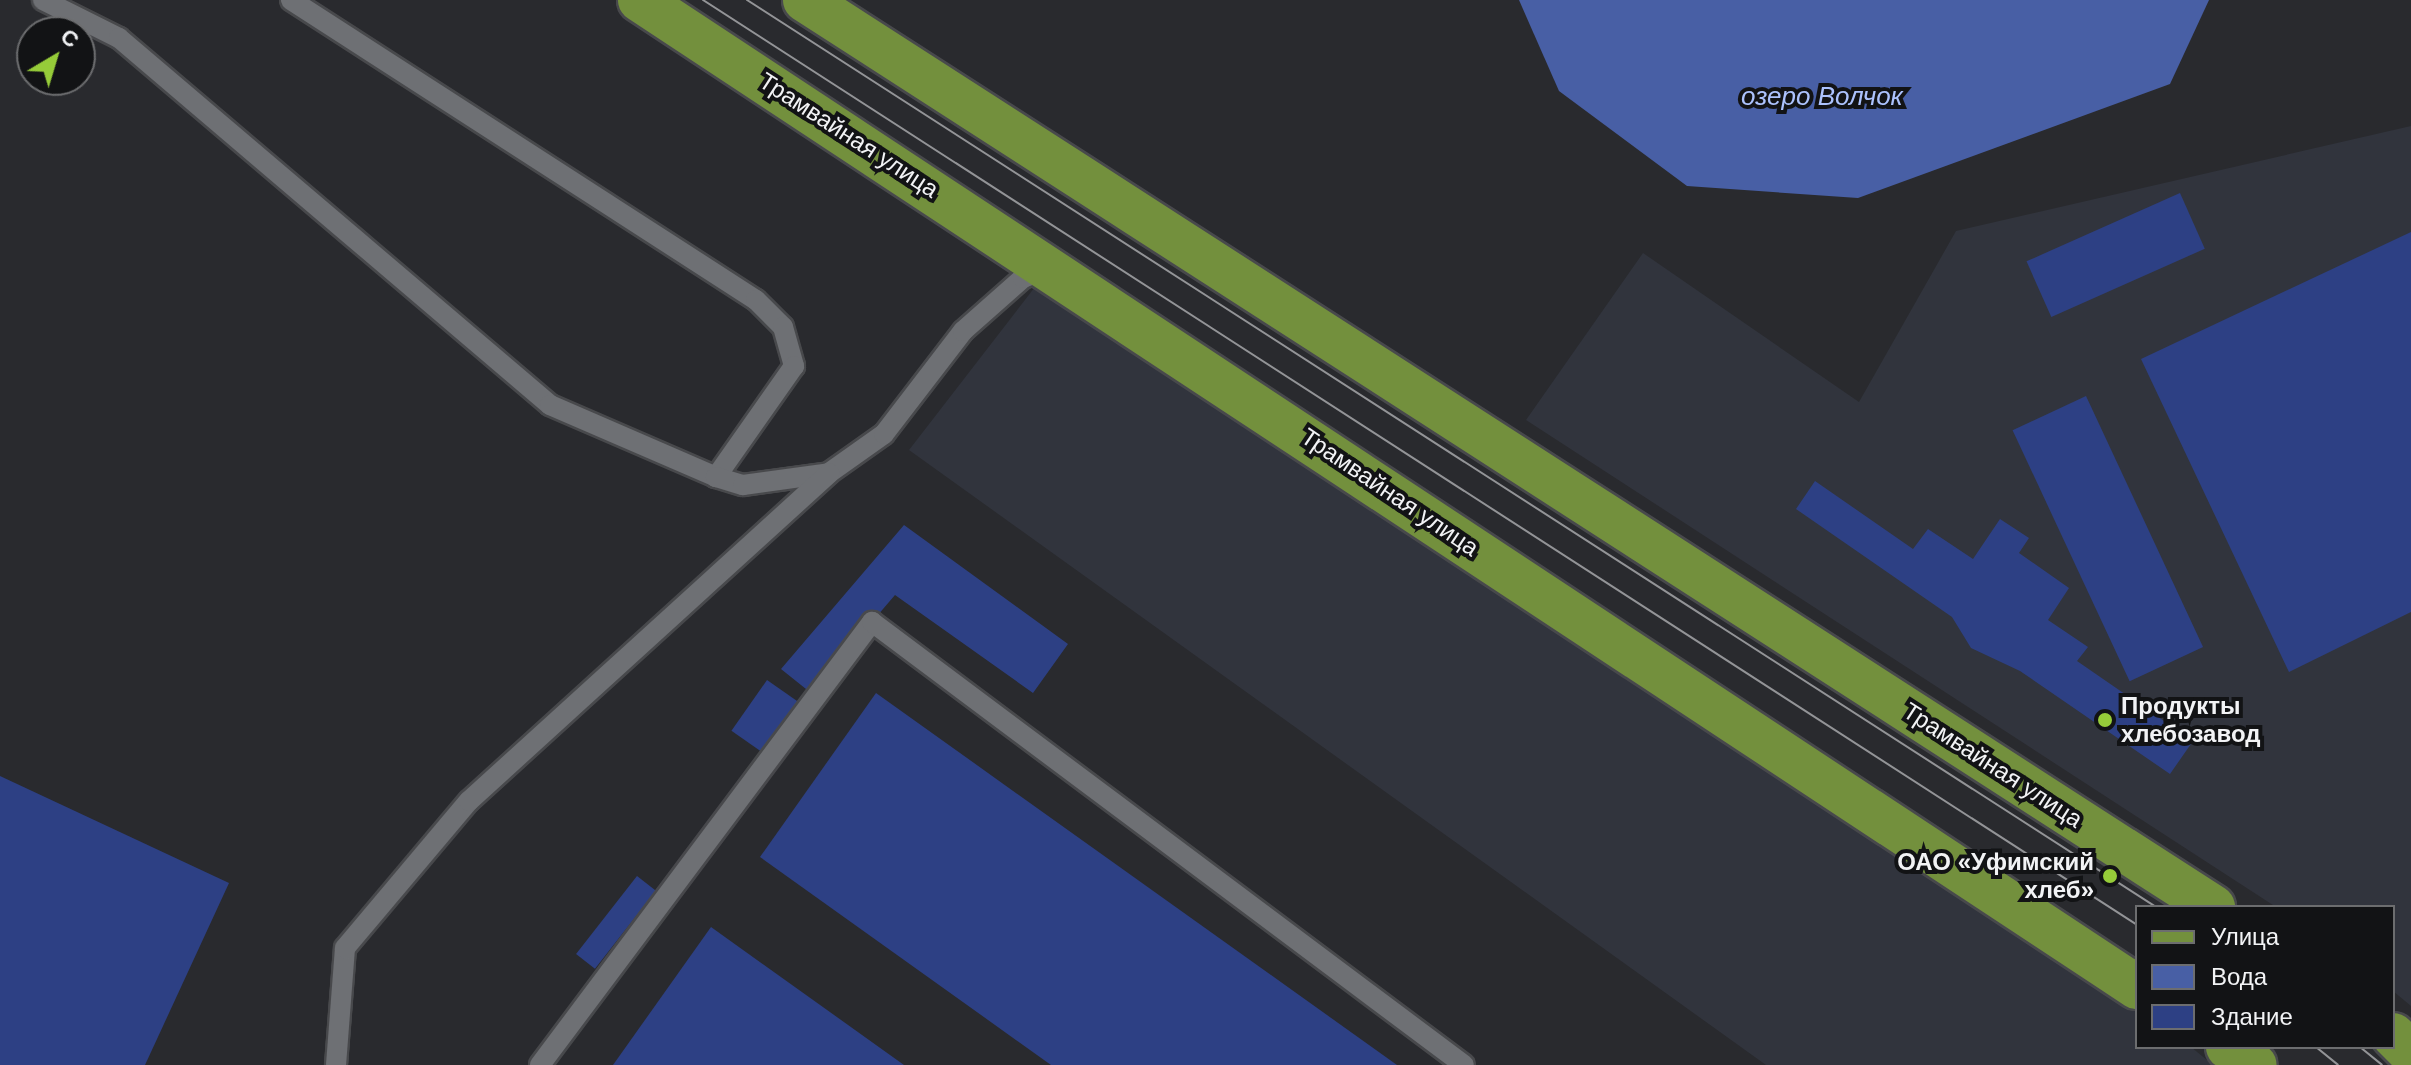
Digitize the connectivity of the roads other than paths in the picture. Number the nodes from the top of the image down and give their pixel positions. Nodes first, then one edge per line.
1 (43, 0) edge
2 (291, 0) edge
3 (640, 0) edge
4 (805, 0) edge
5 (1050, 267) junction
6 (829, 473) junction
7 (716, 477) junction
8 (2210, 905) edge
9 (2135, 986) edge
10 (2395, 1037) edge
11 (2231, 1049) edge
12 (2411, 1053) edge
13 (336, 1065) edge
14 (540, 1065) edge
15 (1464, 1065) edge
16 (2255, 1065) edge

1 - 7 lane
2 - 7 lane
3 - 5 main road, Трамвайная улица
4 - 8 main road, Трамвайная улица
5 - 6 lane
5 - 9 main road, Трамвайная улица
6 - 7 lane
6 - 13 lane
10 - 12 main road
11 - 16 main road
14 - 15 lane

